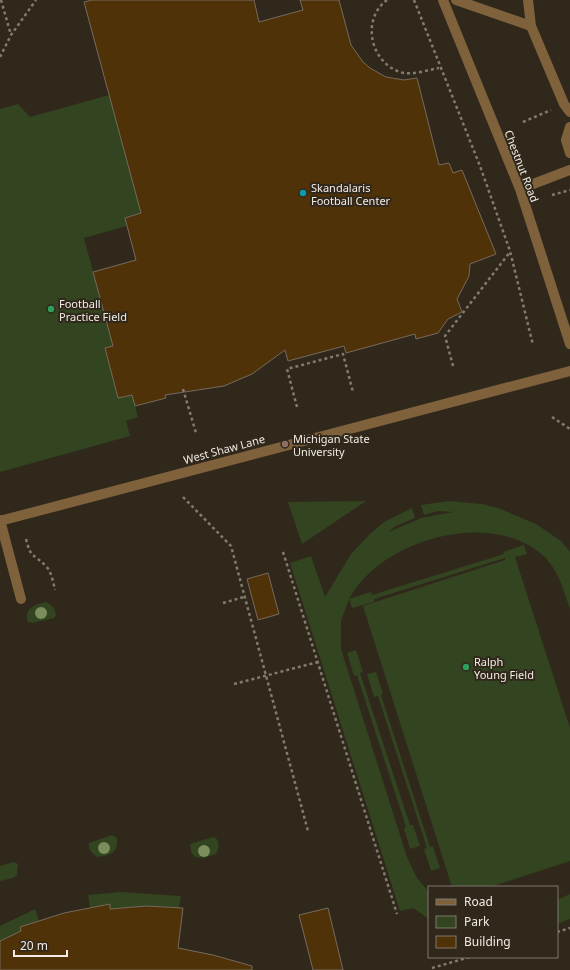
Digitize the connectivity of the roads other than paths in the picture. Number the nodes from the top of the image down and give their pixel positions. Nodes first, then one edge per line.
1 (443, 0) edge
2 (456, 0) edge
3 (528, 0) edge
4 (531, 26) junction
5 (567, 108) edge
6 (570, 127) edge
7 (570, 153) edge
8 (570, 170) edge
9 (520, 189) junction
10 (570, 344) edge
11 (570, 371) edge
12 (0, 521) edge
13 (21, 599) dead end

1 - 9 street, Chestnut Road
2 - 4 street
3 - 4 street
4 - 5 street
6 - 7 street
8 - 9 street
9 - 10 street, Chestnut Road
11 - 12 street, West Shaw Lane
12 - 13 street

